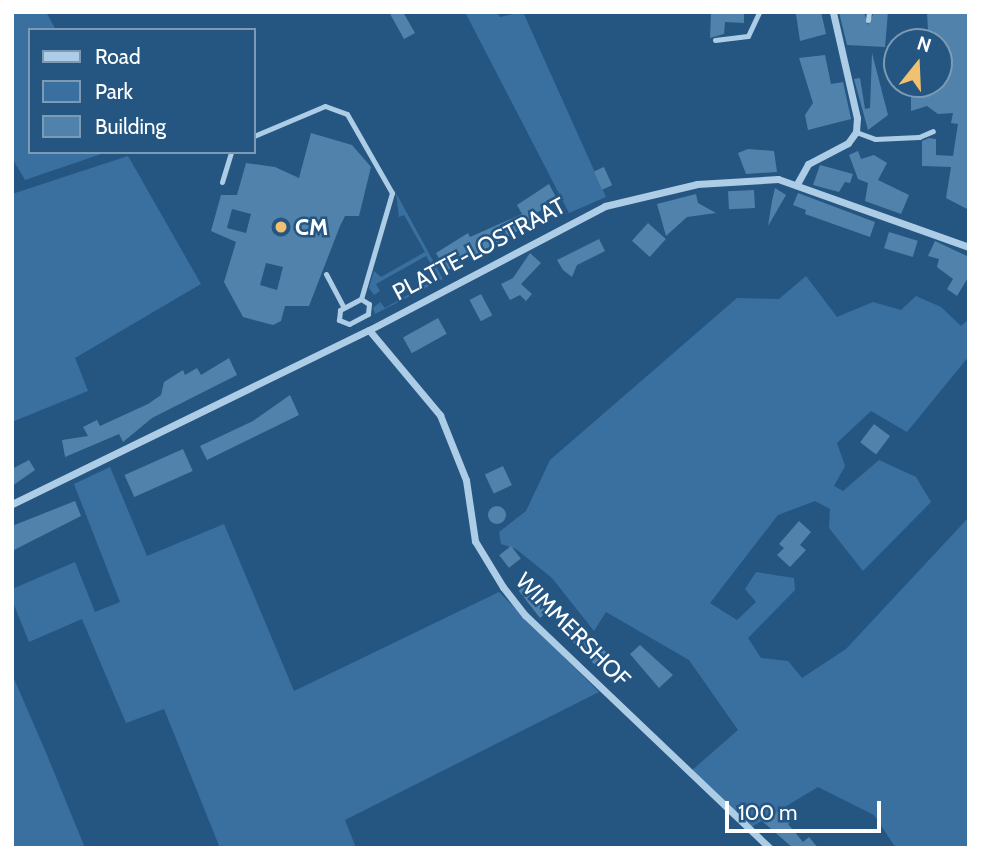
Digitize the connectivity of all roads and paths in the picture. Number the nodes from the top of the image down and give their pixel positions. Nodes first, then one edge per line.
1 (759, 12) edge
2 (832, 12) edge
3 (869, 12) edge
4 (868, 20) dead end
5 (715, 40) dead end
6 (933, 131) dead end
7 (856, 132) junction
8 (256, 135) edge
9 (229, 154) edge
10 (222, 182) dead end
11 (797, 184) junction
12 (969, 247) edge
13 (326, 274) dead end
14 (361, 299) junction
15 (344, 308) junction
16 (362, 317) junction
17 (369, 330) junction
18 (12, 504) edge
19 (770, 848) edge

1 - 5 lane
2 - 7 street
3 - 4 lane
6 - 7 lane
7 - 11 street
8 - 14 lane
9 - 10 lane
11 - 12 street, PLATTE-LOSTRAAT
11 - 17 street, PLATTE-LOSTRAAT
13 - 15 lane
14 - 15 lane
14 - 16 lane
15 - 16 lane
16 - 17 lane
17 - 18 street, PLATTE-LOSTRAAT
17 - 19 street, WIMMERSHOF

